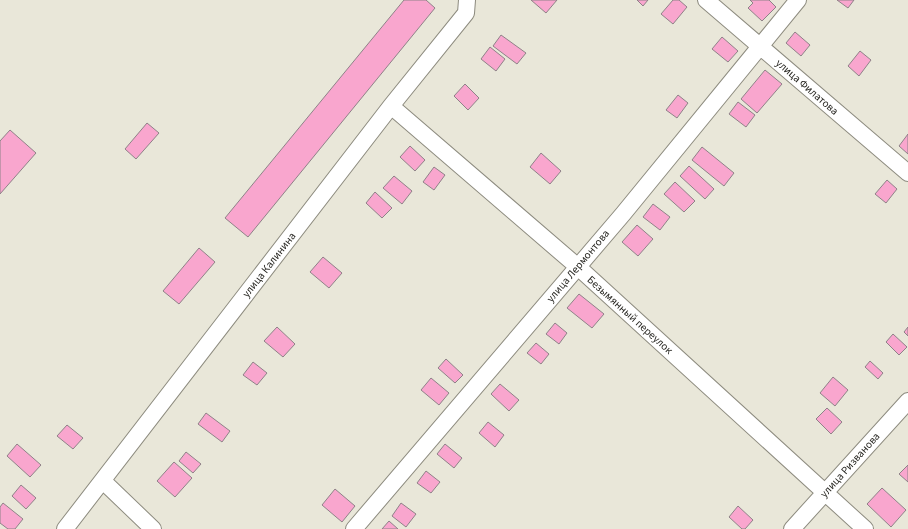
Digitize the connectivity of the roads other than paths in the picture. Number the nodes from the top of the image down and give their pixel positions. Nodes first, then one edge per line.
1 (467, 0) edge
2 (706, 0) edge
3 (798, 0) edge
4 (760, 46) junction
5 (391, 106) junction
6 (908, 173) edge
7 (578, 267) junction
8 (908, 401) edge
9 (103, 481) junction
10 (825, 492) junction
11 (65, 529) edge
12 (153, 529) edge
13 (354, 529) edge
14 (792, 529) edge
15 (865, 529) edge

1 - 5 street, улица Калинина
2 - 4 street, улица Филатова
3 - 4 street, улица Лермонтова
4 - 6 street, улица Филатова
4 - 7 street, улица Лермонтова
5 - 7 street, Безымянный переулок
5 - 9 street, улица Калинина
7 - 10 street, Безымянный переулок
7 - 13 street, улица Лермонтова
8 - 10 street, улица Ризванова
9 - 11 street, улица Калинина
9 - 12 street
10 - 14 street, улица Ризванова
10 - 15 street, Безымянный переулок

